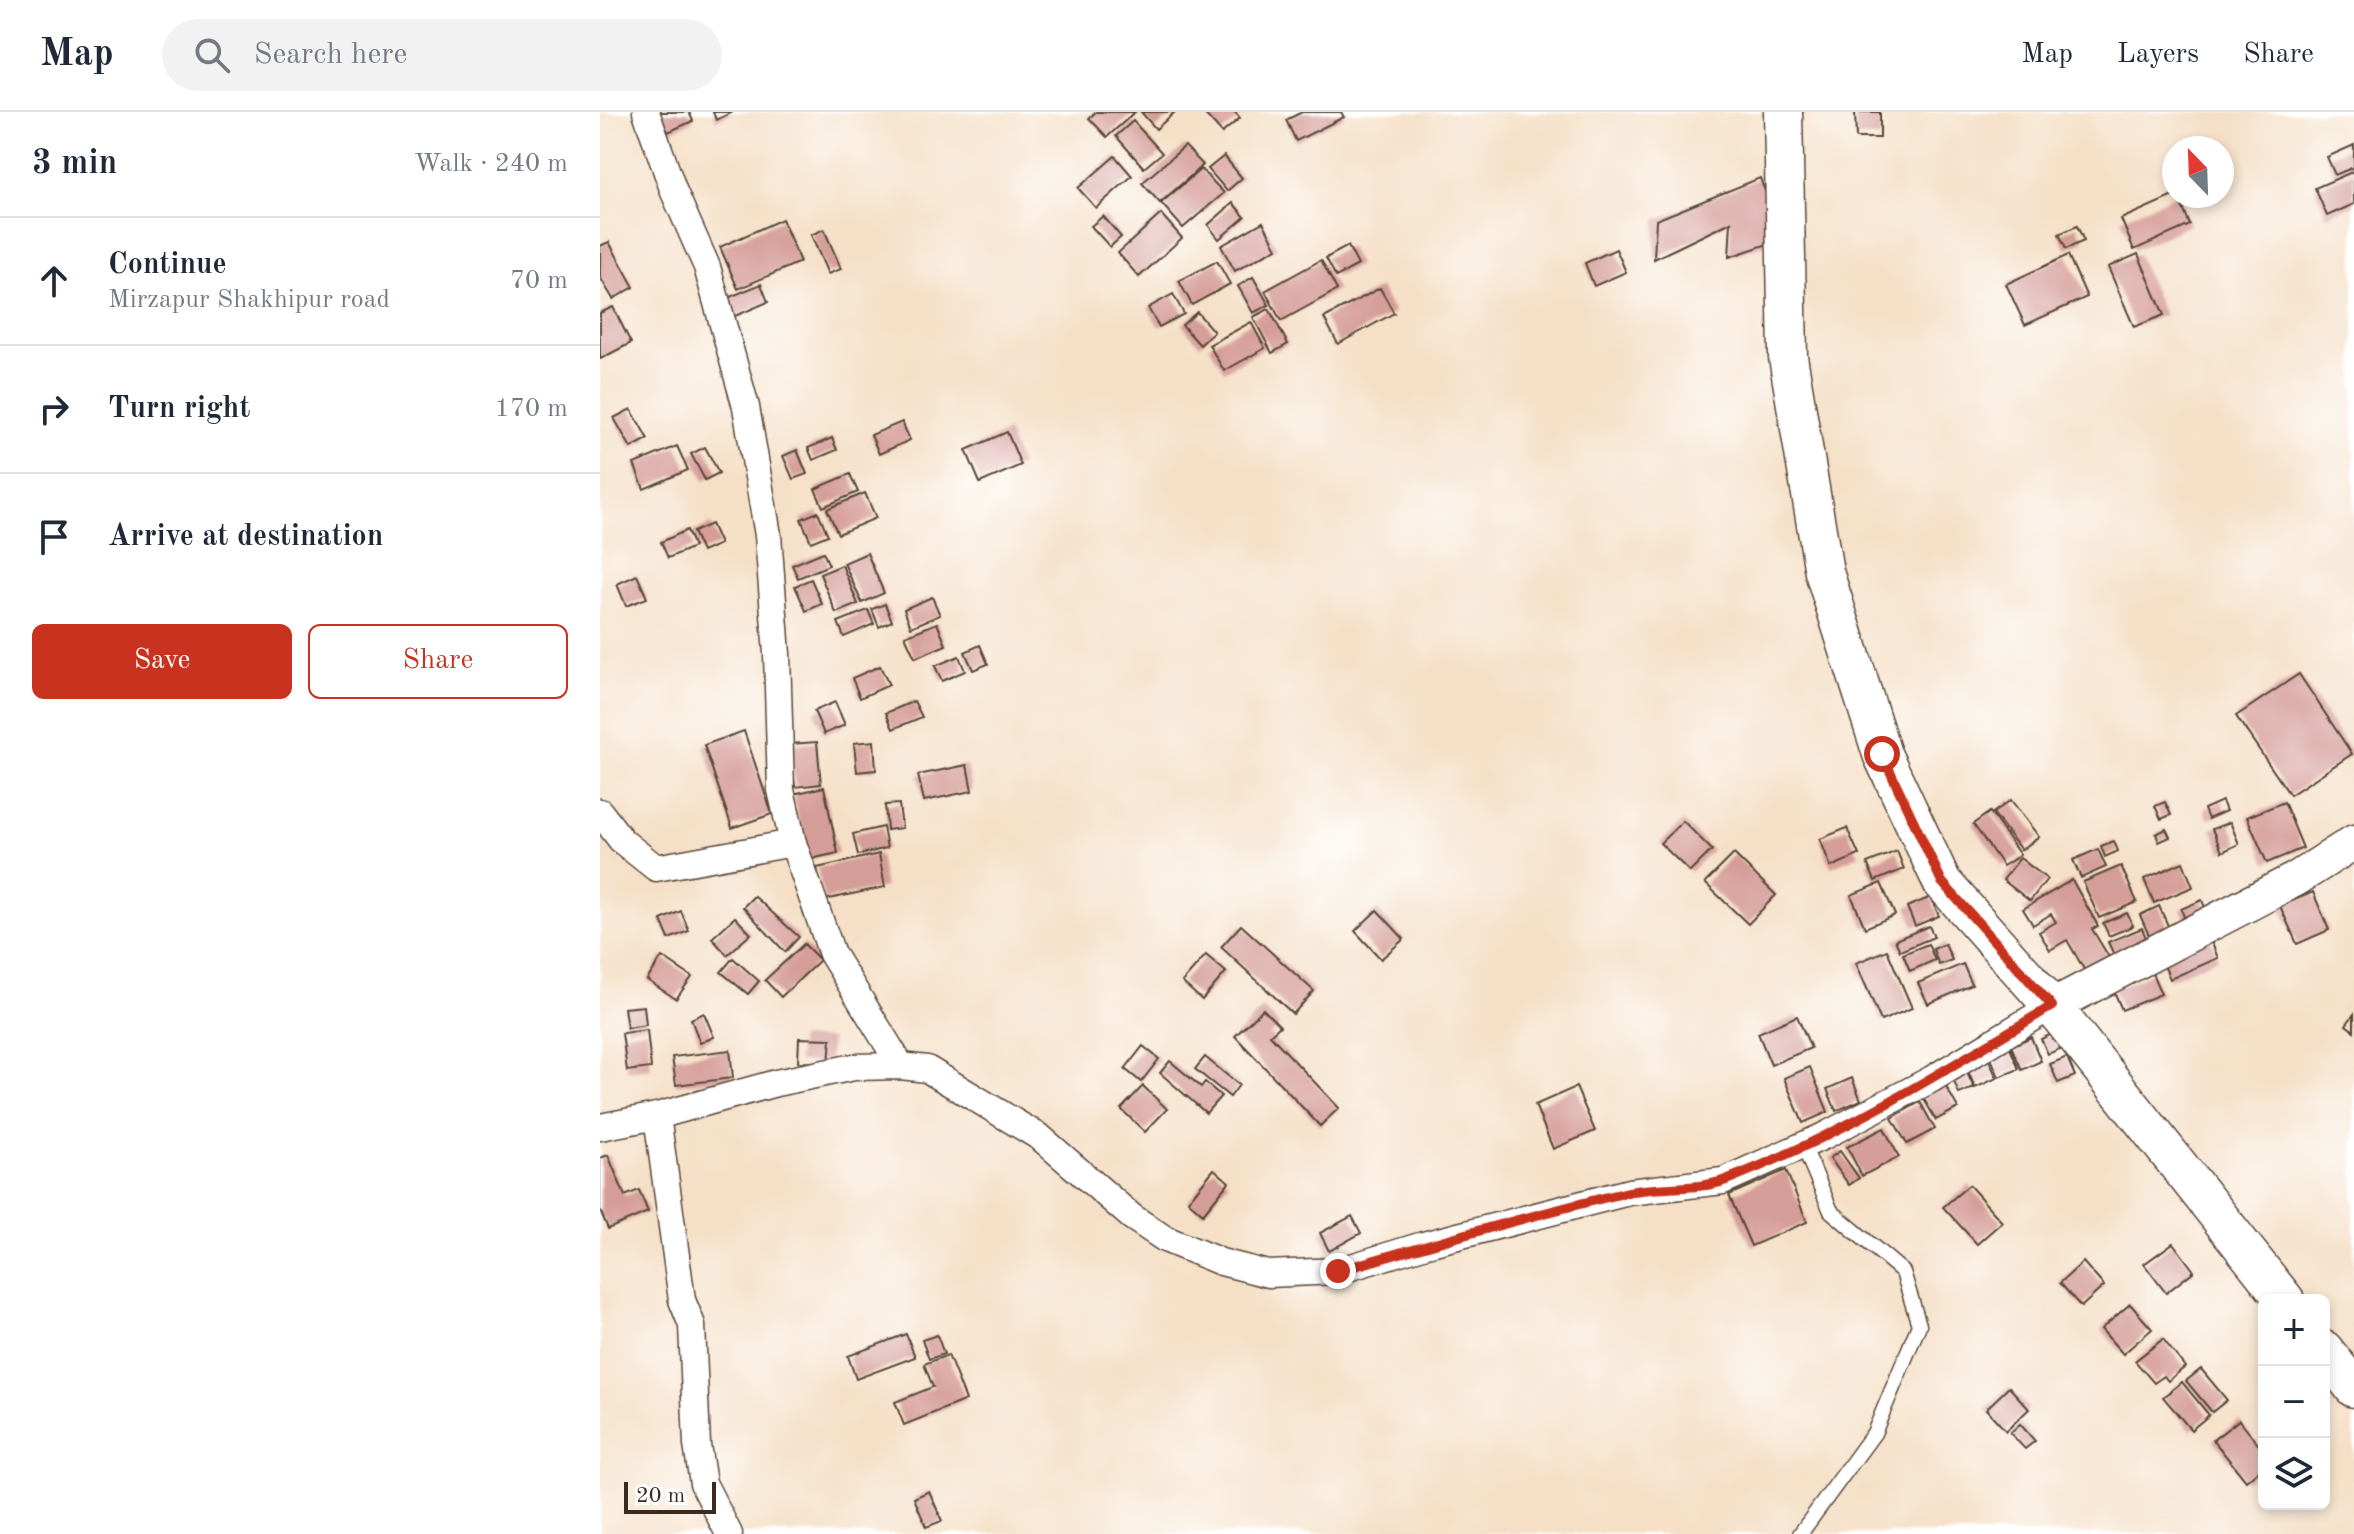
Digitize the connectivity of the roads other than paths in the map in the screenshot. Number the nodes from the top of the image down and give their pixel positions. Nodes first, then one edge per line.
1 (646, 112) edge
2 (1783, 112) edge
3 (600, 812) edge
4 (2354, 842) edge
5 (793, 843) junction
6 (2052, 1006) junction
7 (901, 1066) junction
8 (657, 1116) junction
9 (600, 1127) edge
10 (1803, 1145) junction
11 (2280, 1294) edge
12 (2330, 1358) edge
13 (2354, 1388) edge
14 (729, 1534) edge
15 (1800, 1534) edge

1 - 5 street
2 - 6 main road
3 - 5 street
4 - 6 street
5 - 7 street
6 - 10 street
6 - 11 main road
7 - 8 street
7 - 10 street
8 - 9 street
8 - 14 street
10 - 15 lane
12 - 13 main road

